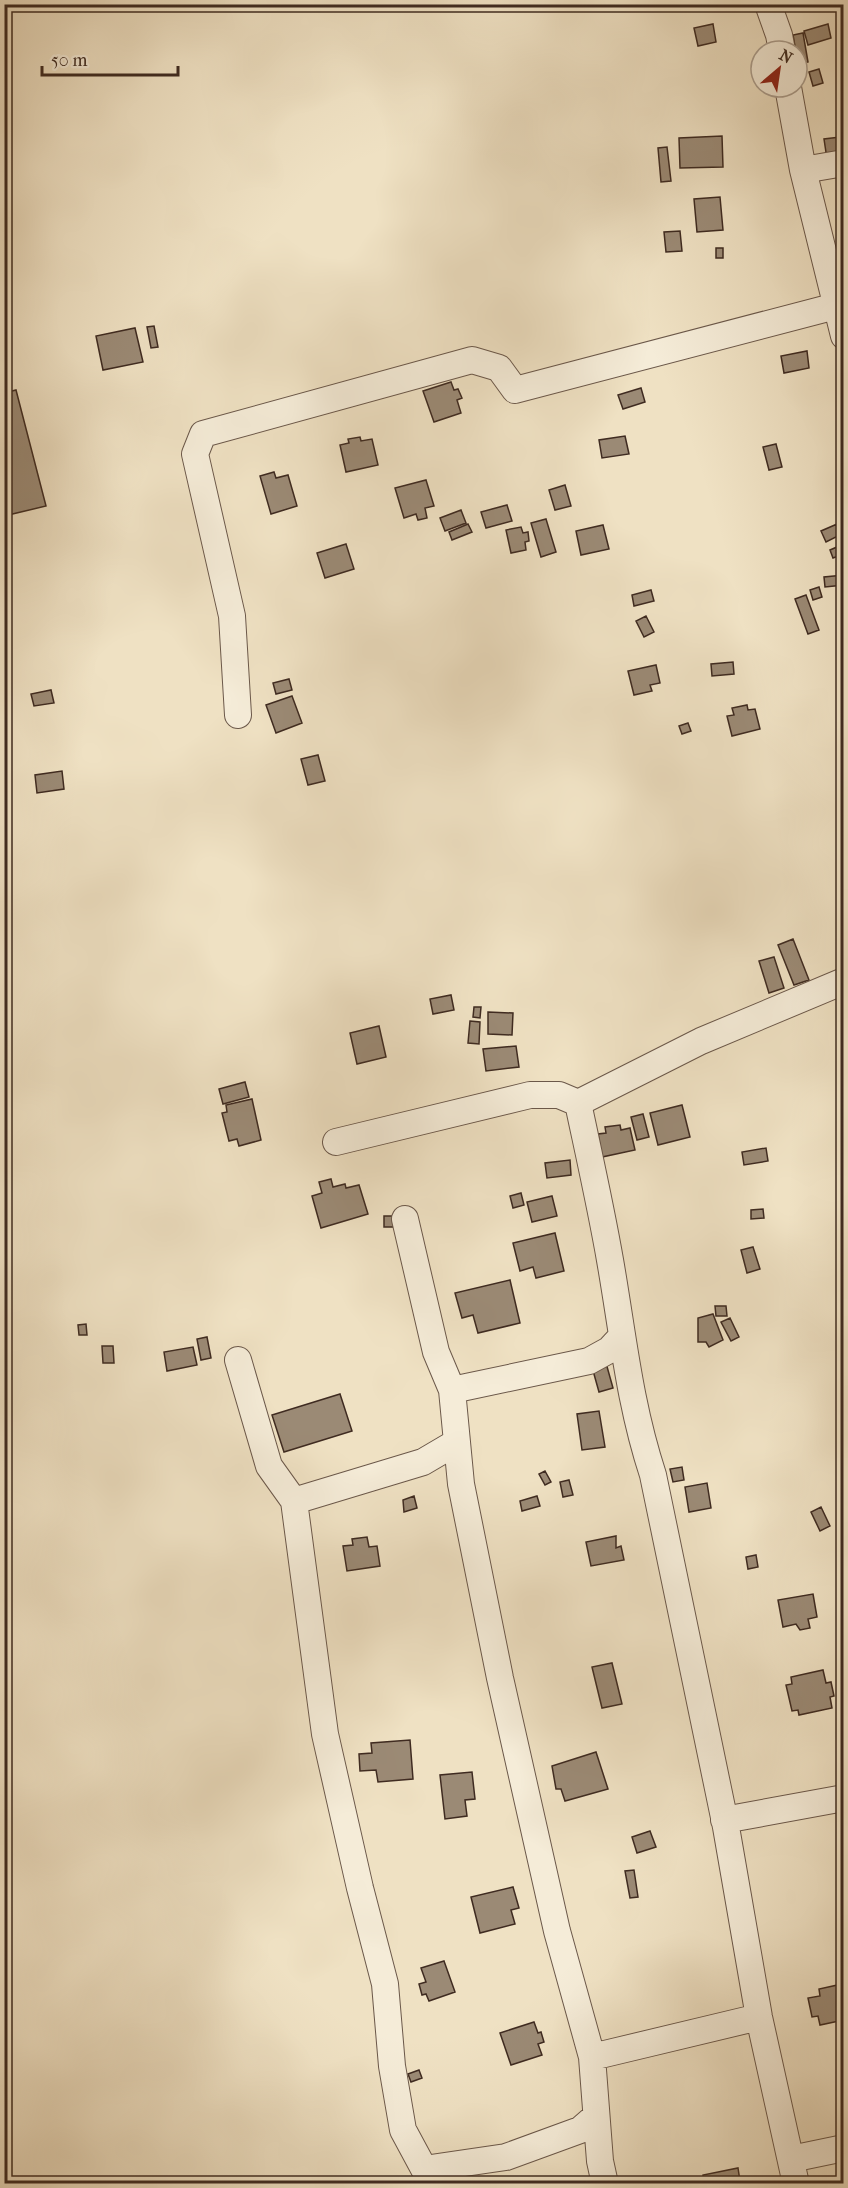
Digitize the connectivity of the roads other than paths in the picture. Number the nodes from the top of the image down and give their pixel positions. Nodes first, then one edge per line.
1 (768, 4) edge
2 (780, 39) edge
3 (790, 99) edge
4 (843, 163) edge
5 (803, 170) junction
6 (836, 306) junction
7 (843, 336) edge
8 (238, 715) dead end
9 (843, 981) edge
10 (578, 1103) junction
11 (336, 1142) dead end
12 (405, 1219) dead end
13 (622, 1336) junction
14 (238, 1360) dead end
15 (452, 1390) junction
16 (457, 1442) junction
17 (294, 1501) junction
18 (843, 1798) edge
19 (724, 1820) junction
20 (759, 2017) junction
21 (592, 2057) junction
22 (596, 2116) junction
23 (843, 2148) edge
24 (791, 2158) junction
25 (605, 2184) edge
26 (796, 2184) edge

1 - 2 street
3 - 5 street
4 - 5 street
5 - 6 street
6 - 7 street
6 - 8 street
9 - 10 street
10 - 11 street
10 - 13 street
12 - 15 street
13 - 15 street
13 - 19 street
14 - 17 street
15 - 16 street
16 - 17 street
16 - 21 street
17 - 22 street
18 - 19 street
19 - 20 street
20 - 21 street
20 - 24 street
21 - 22 street
22 - 25 street
23 - 24 street
24 - 26 street

